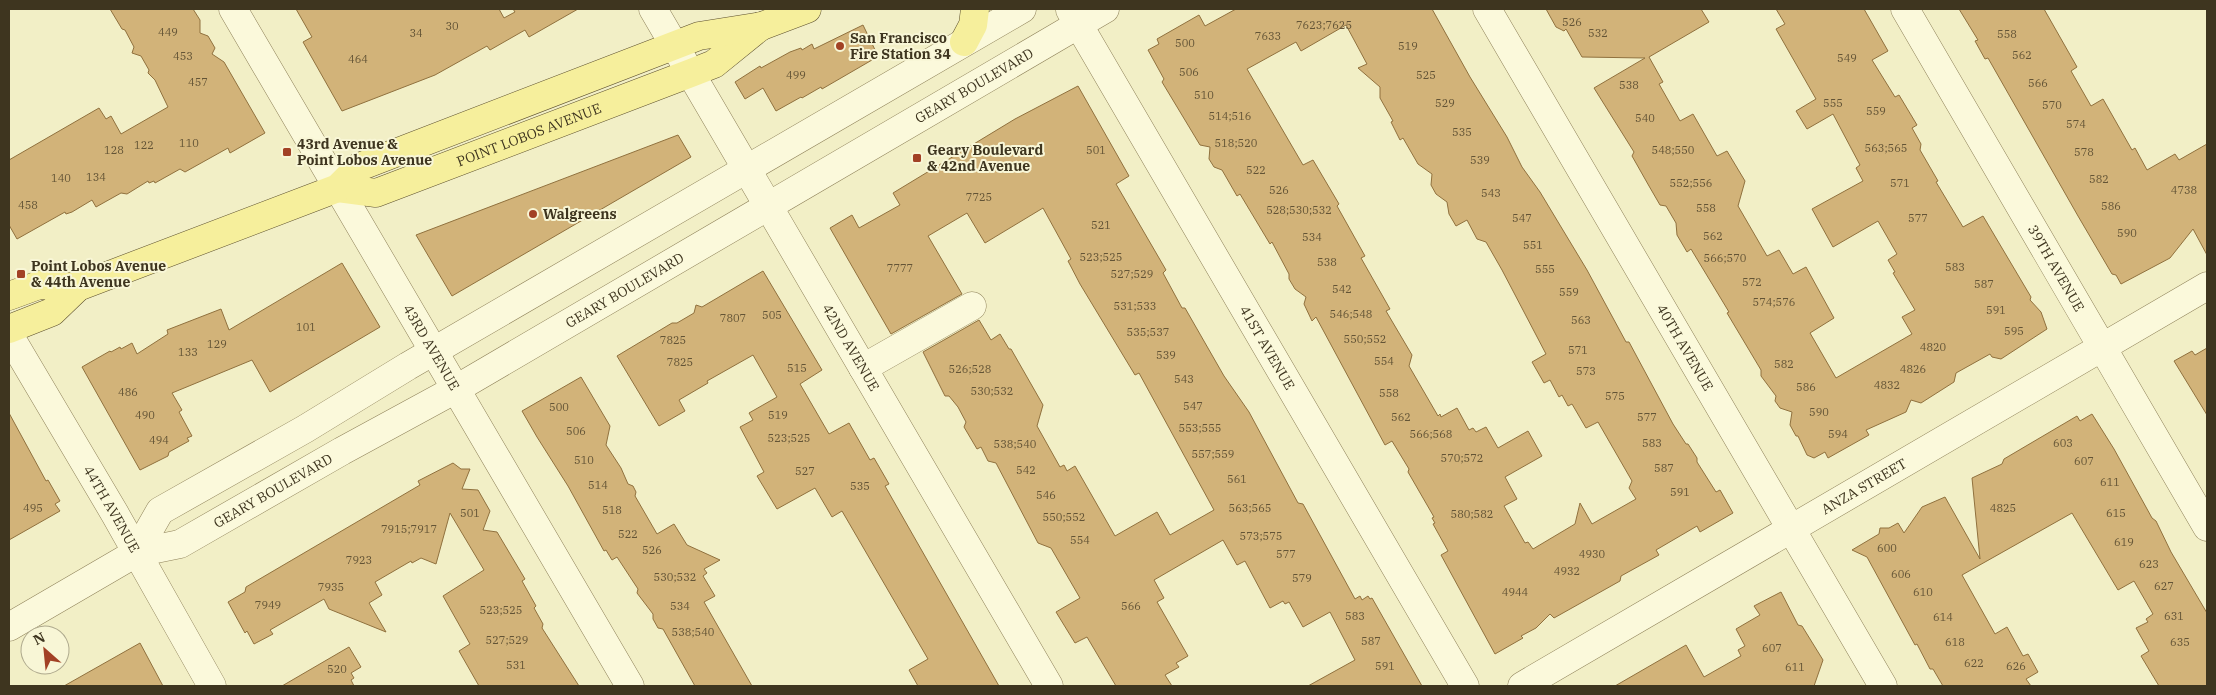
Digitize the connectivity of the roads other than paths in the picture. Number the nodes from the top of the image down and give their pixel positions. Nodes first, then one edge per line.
1 (233, 9) edge
2 (653, 9) edge
3 (807, 9) edge
4 (975, 9) edge
5 (1022, 9) edge
6 (1105, 9) edge
7 (1487, 9) edge
8 (1905, 9) edge
9 (1074, 17) edge
10 (762, 26) junction
11 (964, 42) junction
12 (674, 45) junction
13 (691, 74) junction
14 (973, 86) junction
15 (747, 169) junction
16 (338, 188) junction
17 (768, 206) junction
18 (2207, 286) edge
19 (78, 287) junction
20 (9, 296) edge
21 (972, 306) dead end
22 (9, 329) edge
23 (9, 335) edge
24 (2102, 347) junction
25 (434, 351) junction
26 (863, 368) junction
27 (456, 389) junction
28 (2207, 527) edge
29 (1791, 529) junction
30 (136, 553) junction
31 (9, 627) edge
32 (212, 686) edge
33 (630, 686) edge
34 (1049, 686) edge
35 (1465, 686) edge
36 (1522, 686) edge
37 (1883, 686) edge

1 - 16 street, 43RD AVENUE
2 - 12 street, 42ND AVENUE
3 - 10 main road
4 - 11 main road
5 - 11 street
6 - 9 street, GEARY BOULEVARD
7 - 29 street, 40TH AVENUE
8 - 24 street, 39TH AVENUE
9 - 14 street, GEARY BOULEVARD
9 - 35 street, 41ST AVENUE
10 - 12 main road
10 - 13 main road
11 - 14 street
11 - 15 street
12 - 13 street, 42ND AVENUE
12 - 16 main road, POINT LOBOS AVENUE
13 - 15 street, 42ND AVENUE
13 - 16 main road, POINT LOBOS AVENUE
14 - 17 street, GEARY BOULEVARD
15 - 17 street, 42ND AVENUE
15 - 25 street
16 - 19 main road, POINT LOBOS AVENUE
16 - 25 street, 43RD AVENUE
17 - 26 street, 42ND AVENUE
17 - 27 street, GEARY BOULEVARD
18 - 24 street, ANZA STREET
19 - 20 main road, POINT LOBOS AVENUE
19 - 22 main road, POINT LOBOS AVENUE
21 - 26 street
23 - 30 street, 44TH AVENUE
24 - 28 street, 39TH AVENUE
24 - 29 street, ANZA STREET
25 - 27 street, 43RD AVENUE
25 - 30 street
26 - 34 street, 42ND AVENUE
27 - 30 street, GEARY BOULEVARD
27 - 33 street, 43RD AVENUE
29 - 36 street, ANZA STREET
29 - 37 street, 40TH AVENUE
30 - 31 street, GEARY BOULEVARD
30 - 32 street, 44TH AVENUE

